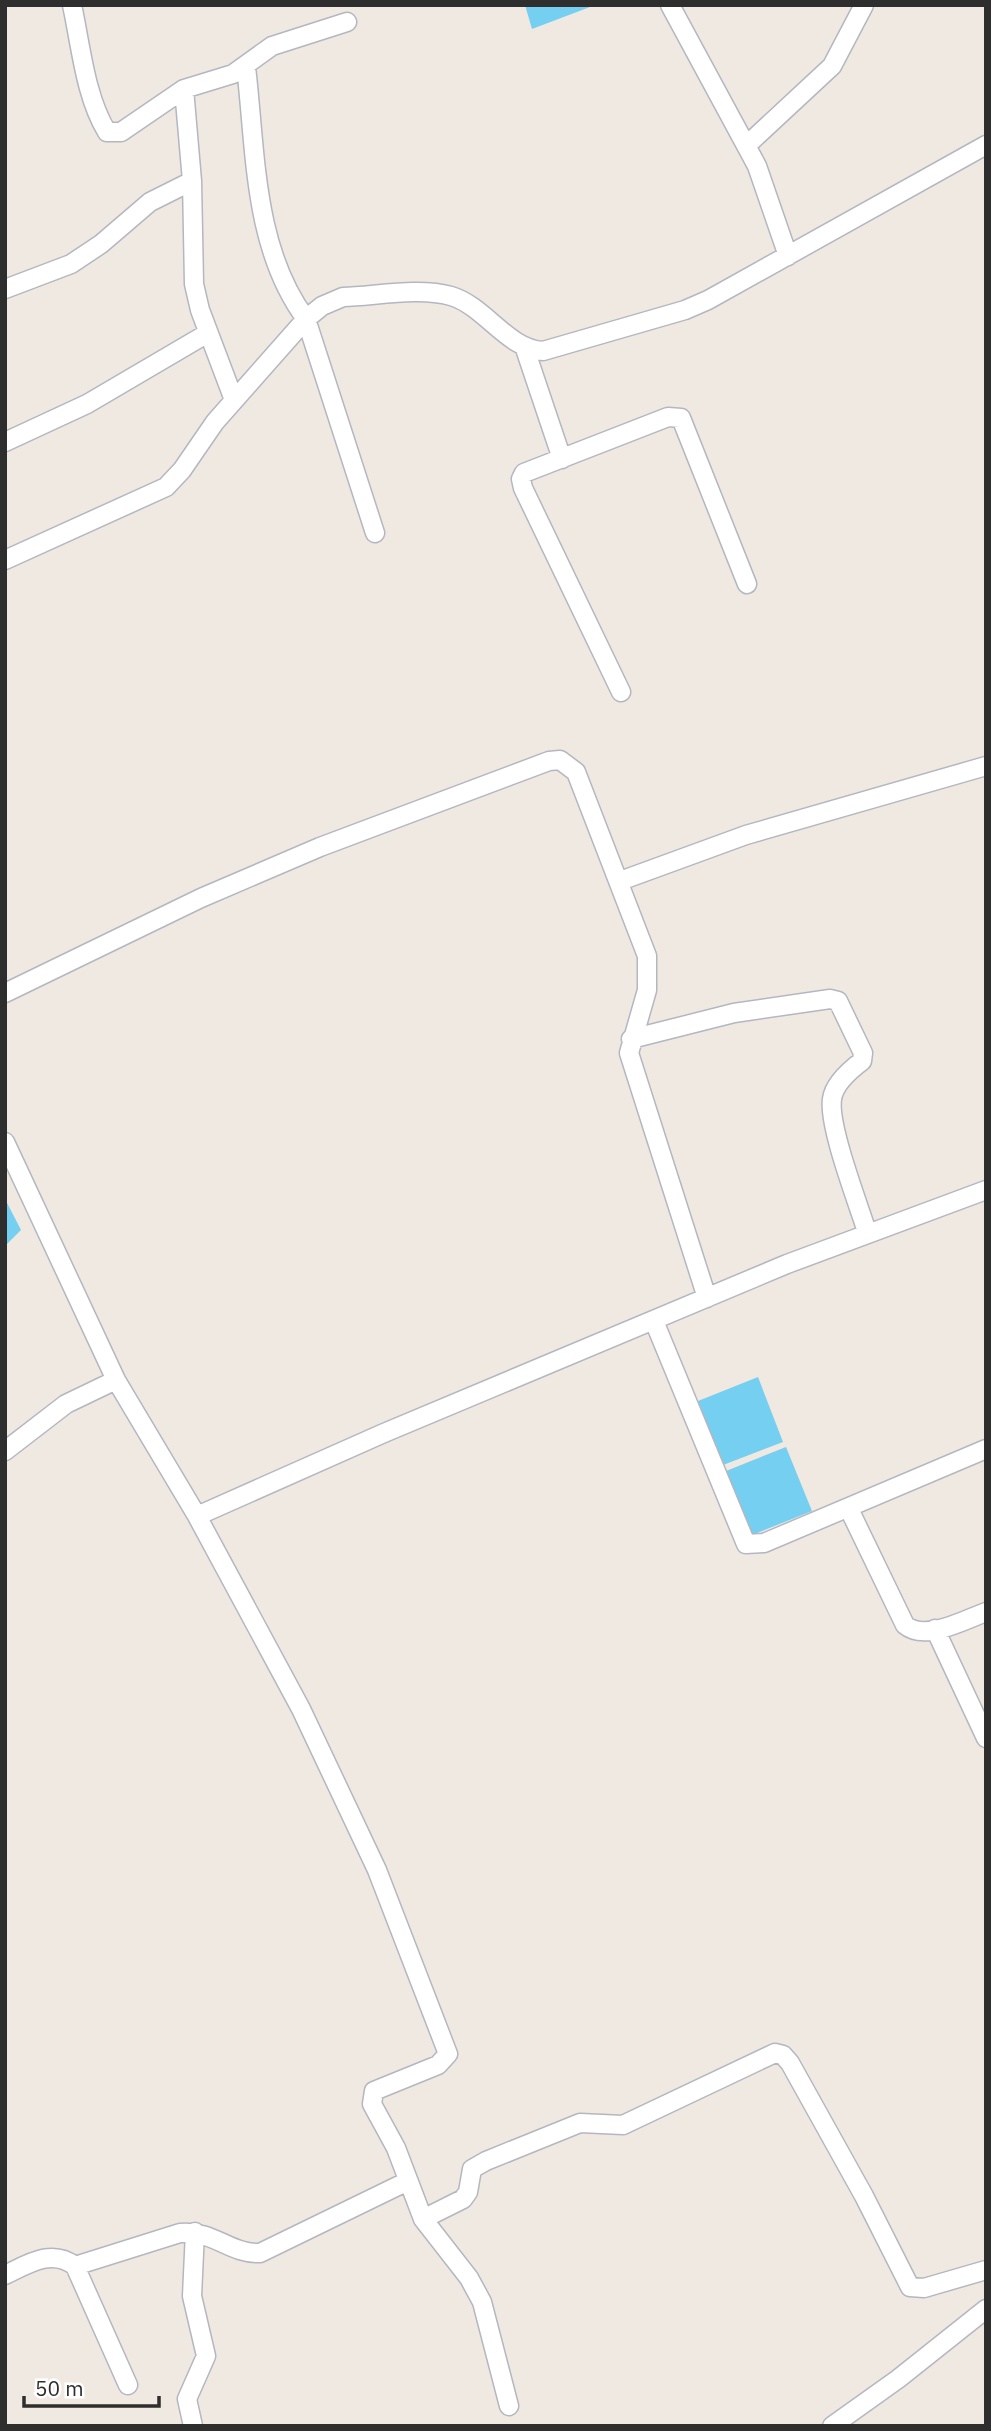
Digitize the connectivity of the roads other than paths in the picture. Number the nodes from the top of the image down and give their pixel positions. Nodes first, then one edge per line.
1 (72, 5) edge
2 (670, 5) edge
3 (864, 5) edge
4 (347, 22) dead end
5 (246, 66) junction
6 (184, 89) junction
7 (747, 145) junction
8 (986, 145) edge
9 (192, 181) junction
10 (788, 256) junction
11 (5, 289) edge
12 (306, 319) junction
13 (208, 333) junction
14 (524, 346) junction
15 (234, 400) junction
16 (5, 442) edge
17 (562, 459) junction
18 (375, 533) dead end
19 (5, 560) edge
20 (747, 584) dead end
21 (621, 692) dead end
22 (986, 765) edge
23 (620, 881) junction
24 (5, 993) edge
25 (631, 1039) junction
26 (5, 1142) edge
27 (986, 1190) edge
28 (867, 1232) junction
29 (707, 1298) junction
30 (654, 1321) junction
31 (116, 1380) junction
32 (986, 1449) edge
33 (5, 1451) edge
34 (849, 1509) junction
35 (197, 1516) junction
36 (986, 1612) edge
37 (935, 1629) junction
38 (986, 1738) edge
39 (408, 2181) junction
40 (424, 2219) junction
41 (195, 2232) junction
42 (75, 2266) junction
43 (986, 2270) edge
44 (5, 2274) edge
45 (986, 2309) edge
46 (128, 2385) dead end
47 (509, 2406) dead end
48 (194, 2426) edge
49 (832, 2426) edge

1 - 6 street
2 - 7 street
3 - 7 street
4 - 5 street
5 - 6 street
5 - 12 street
6 - 9 street
7 - 10 street
8 - 10 street
9 - 11 street
9 - 13 street
10 - 14 street
12 - 14 street
12 - 15 street
12 - 18 street
13 - 15 street
13 - 16 street
14 - 17 street
15 - 19 street
17 - 20 street
17 - 21 street
22 - 23 street
23 - 24 street
23 - 25 street
25 - 28 street
25 - 29 street
26 - 31 street
27 - 28 street
28 - 29 street
29 - 30 street
30 - 34 street
30 - 35 street
31 - 33 street
31 - 35 street
32 - 34 street
34 - 37 street
35 - 39 street
36 - 37 street
37 - 38 street
39 - 40 street
39 - 41 street
40 - 43 street
40 - 47 street
41 - 42 street
41 - 48 street
42 - 44 street
42 - 46 street
45 - 49 street

